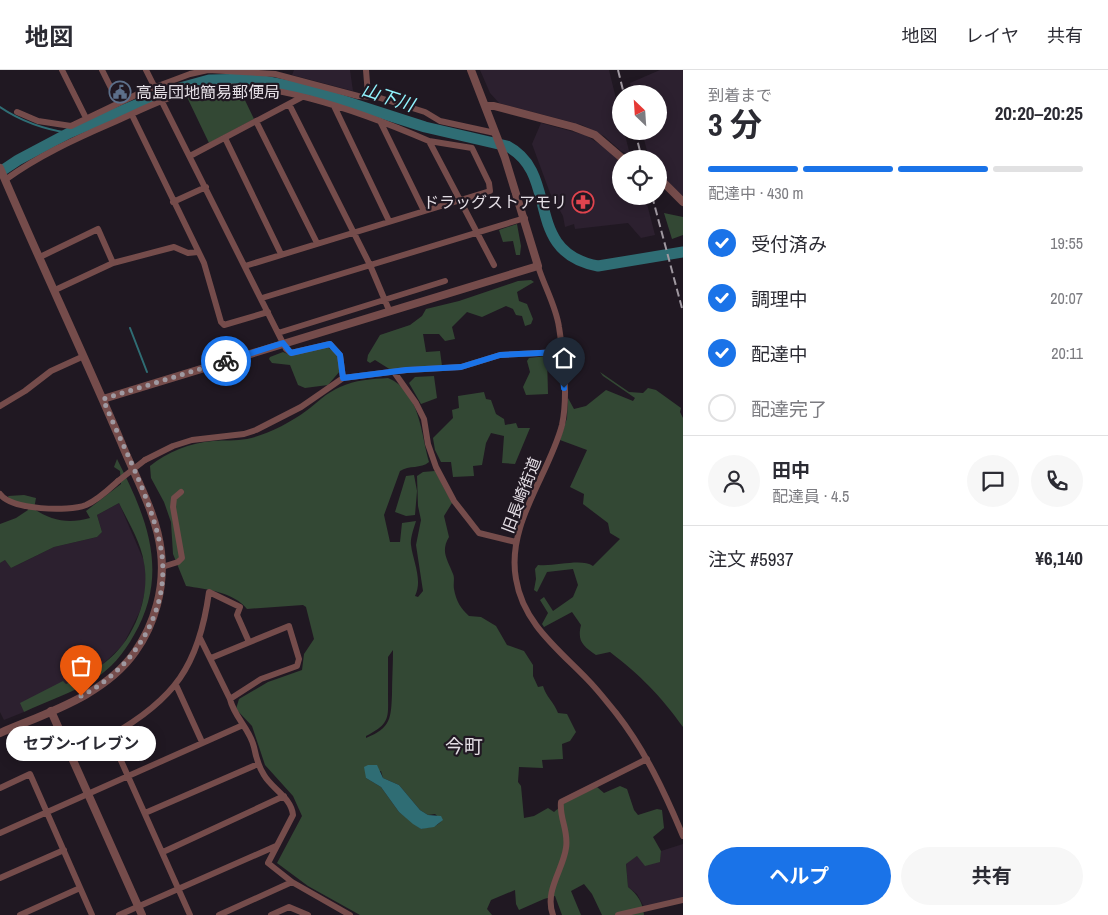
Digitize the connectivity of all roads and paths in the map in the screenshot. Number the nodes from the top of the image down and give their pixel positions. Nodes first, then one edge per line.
1 (62, 70) edge
2 (102, 70) edge
3 (146, 70) edge
4 (208, 70) edge
5 (366, 70) edge
6 (471, 70) edge
7 (188, 72) edge
8 (276, 72) edge
9 (156, 90) junction
10 (368, 95) junction
11 (302, 97) junction
12 (118, 102) junction
13 (162, 102) junction
14 (289, 104) junction
15 (334, 106) junction
16 (485, 106) junction
17 (17, 112) dead end
18 (132, 115) junction
19 (86, 118) junction
20 (256, 121) junction
21 (380, 121) junction
22 (496, 135) junction
23 (224, 138) junction
24 (429, 141) junction
25 (612, 150) edge
26 (190, 156) junction
27 (0, 168) edge
28 (5, 180) junction
29 (667, 186) edge
30 (206, 187) junction
31 (460, 201) junction
32 (173, 202) junction
33 (683, 202) edge
34 (424, 211) junction
35 (524, 218) junction
36 (389, 221) junction
37 (353, 232) junction
38 (477, 232) junction
39 (317, 243) junction
40 (198, 252) junction
41 (281, 254) junction
42 (40, 257) junction
43 (113, 263) junction
44 (370, 265) junction
45 (494, 265) dead end
46 (245, 266) junction
47 (538, 266) junction
48 (445, 281) dead end
49 (55, 290) junction
50 (262, 298) junction
51 (385, 299) junction
52 (389, 310) junction
53 (268, 312) junction
54 (278, 332) junction
55 (283, 343) junction
56 (561, 352) junction
57 (84, 356) junction
58 (394, 372) junction
59 (343, 378) junction
60 (103, 399) junction
61 (0, 406) edge
62 (181, 492) dead end
63 (1, 498) edge
64 (516, 542) junction
65 (162, 567) junction
66 (200, 638) junction
67 (249, 642) junction
68 (211, 658) junction
69 (176, 684) junction
70 (230, 699) junction
71 (51, 711) junction
72 (243, 725) junction
73 (0, 733) edge
74 (202, 742) junction
75 (647, 759) junction
76 (258, 764) junction
77 (129, 776) junction
78 (0, 788) edge
79 (88, 794) junction
80 (284, 796) junction
81 (46, 812) junction
82 (145, 813) junction
83 (0, 833) edge
84 (683, 836) edge
85 (276, 846) junction
86 (64, 850) junction
87 (163, 852) junction
88 (0, 878) edge
89 (292, 882) junction
90 (80, 888) junction
91 (179, 888) junction
92 (683, 900) edge
93 (138, 906) junction
94 (20, 915) edge
95 (92, 915) edge
96 (118, 915) edge
97 (142, 915) edge
98 (190, 915) edge
99 (219, 915) edge
100 (271, 915) edge
101 (308, 915) edge
102 (350, 915) edge
103 (553, 915) edge
104 (618, 915) edge

1 - 19 street
2 - 12 street
3 - 9 street
4 - 7 street
4 - 8 street
5 - 10 street
6 - 16 street
7 - 9 street
8 - 10 street
9 - 12 street
9 - 13 street
10 - 22 street
11 - 13 street
11 - 14 street
11 - 15 street
12 - 19 street
13 - 18 street
13 - 26 street
14 - 20 street
14 - 37 street
15 - 21 street
15 - 36 street
16 - 22 street
16 - 25 street
17 - 19 street
18 - 28 street
18 - 32 street
20 - 23 street
20 - 39 street
21 - 24 street
21 - 34 street
22 - 35 street
23 - 26 street
23 - 41 street
24 - 31 street
24 - 31 street
26 - 30 street
27 - 28 street
28 - 42 street
29 - 33 street
30 - 32 street
30 - 46 street
31 - 34 street
31 - 38 street
32 - 40 street
34 - 36 street
35 - 38 street
35 - 47 street
36 - 37 street
37 - 39 street
37 - 44 street
38 - 44 street
38 - 45 street
39 - 41 street
40 - 43 street
40 - 53 street
41 - 46 street
42 - 43 street
42 - 49 street
43 - 49 street
44 - 50 street
44 - 51 street
46 - 50 street
47 - 52 street
47 - 56 street, 旧長崎街道
48 - 51 street
49 - 57 street
50 - 53 street
51 - 52 street
51 - 54 street
52 - 55 street
53 - 54 street
54 - 55 street
55 - 59 street
55 - 60 street
56 - 58 street
56 - 64 street, 旧長崎街道
57 - 60 street
57 - 61 street
58 - 59 street
58 - 64 street
59 - 63 street, bridge
60 - 65 street
62 - 65 street
64 - 75 street, 旧長崎街道
65 - 71 street
66 - 67 street
66 - 68 street
66 - 69 street
67 - 68 street
67 - 70 street
68 - 70 street
69 - 74 street
69 - 77 street
70 - 72 street
71 - 73 street
71 - 79 street
72 - 74 street
72 - 76 street
74 - 77 street
75 - 84 street, 旧長崎街道
75 - 103 street
76 - 80 street
76 - 82 street
77 - 79 street
77 - 82 street
78 - 81 street
79 - 81 street
79 - 93 street
80 - 85 street
80 - 87 street
81 - 83 street
81 - 86 street
82 - 87 street
85 - 89 street
85 - 91 street
86 - 88 street
86 - 90 street
87 - 91 street
89 - 99 street
89 - 102 street
90 - 94 street
90 - 95 street
91 - 93 street
91 - 98 street
92 - 104 street
93 - 96 street
93 - 97 street
100 - 101 street

